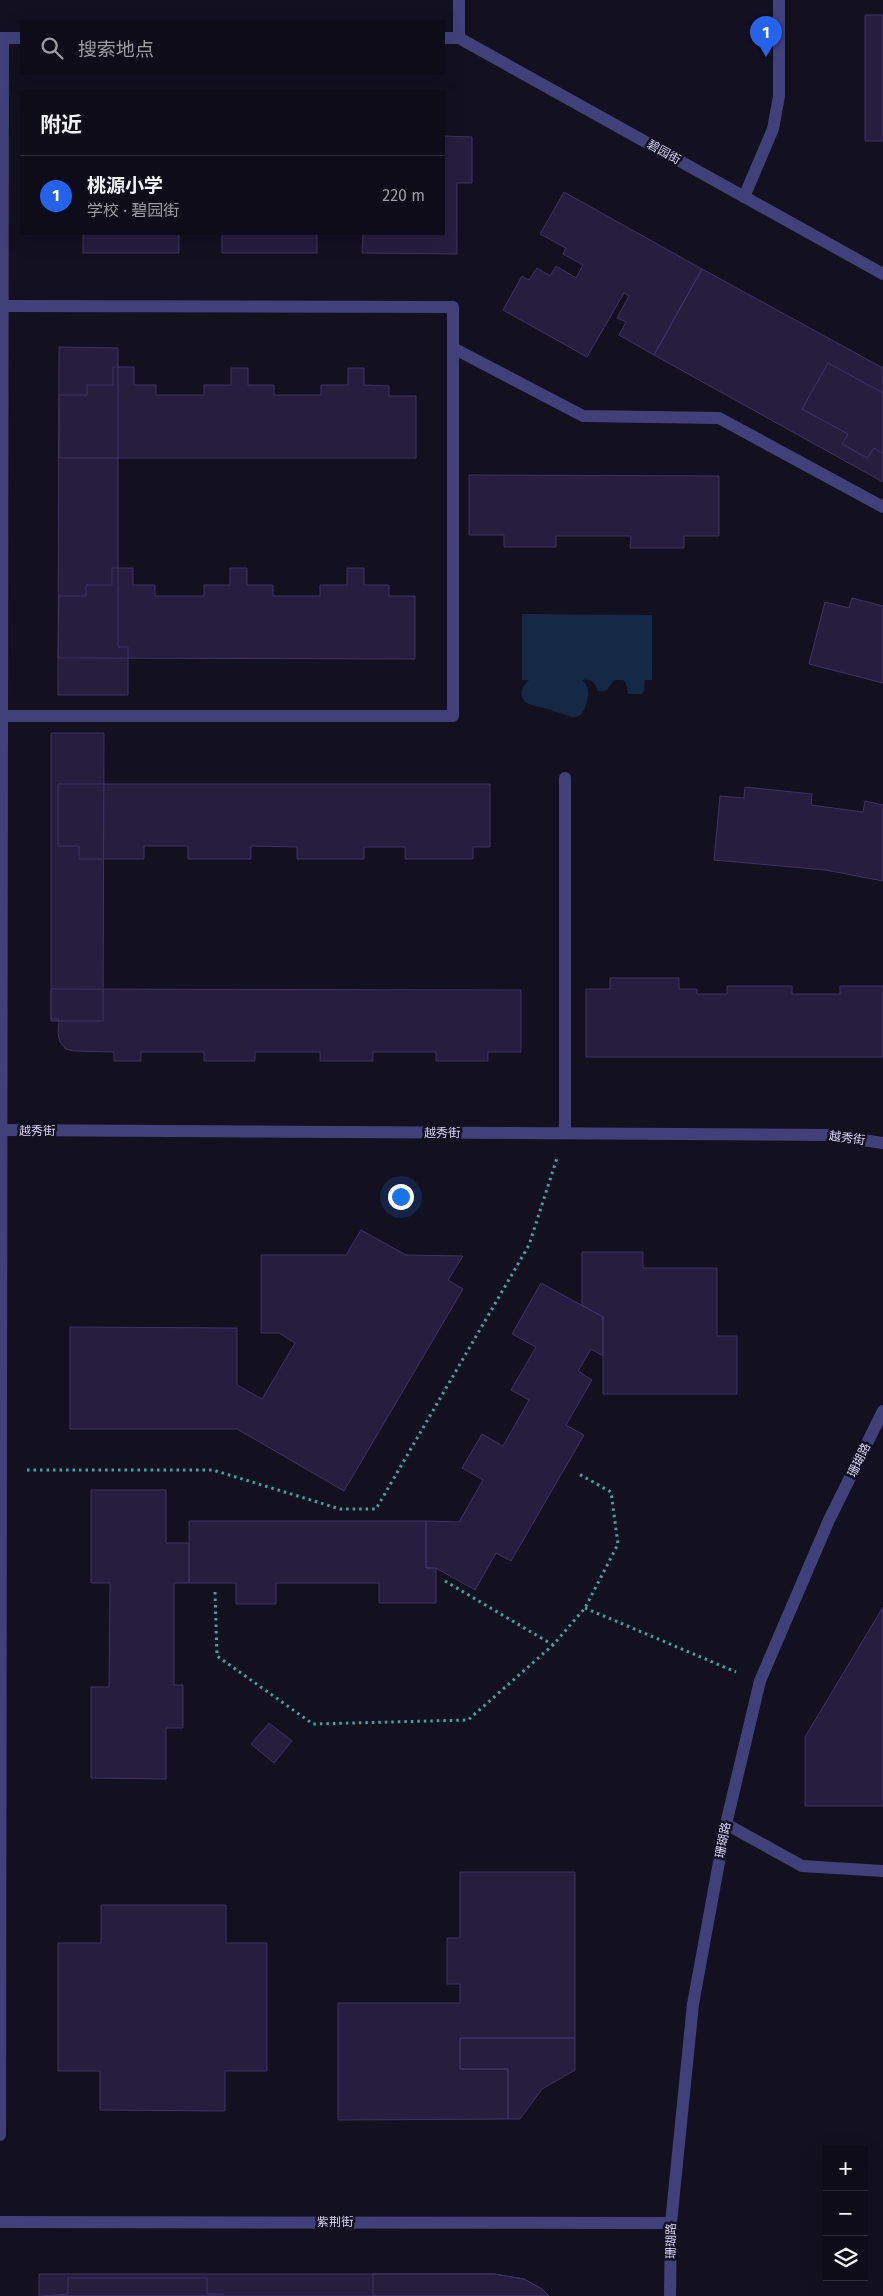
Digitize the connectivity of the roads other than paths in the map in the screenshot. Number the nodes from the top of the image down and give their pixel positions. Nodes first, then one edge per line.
1 (459, 0) edge
2 (779, 0) edge
3 (1, 38) edge
4 (20, 38) edge
5 (445, 38) edge
6 (459, 38) junction
7 (744, 197) junction
8 (883, 274) edge
9 (3, 306) junction
10 (453, 348) junction
11 (1, 376) edge
12 (883, 507) edge
13 (2, 716) junction
14 (565, 778) dead end
15 (1, 805) edge
16 (1, 1130) edge
17 (565, 1133) junction
18 (883, 1143) edge
19 (883, 1411) edge
20 (1, 1470) edge
21 (0, 1620) edge
22 (726, 1824) junction
23 (883, 1870) edge
24 (0, 2135) edge
25 (0, 2222) edge
26 (671, 2222) junction
27 (670, 2296) edge

1 - 6 street
2 - 7 street
3 - 4 street
3 - 9 street
5 - 6 street, 碧园街
6 - 7 street, 碧园街
7 - 8 street, 碧园街
9 - 10 street
9 - 11 street
10 - 12 street
10 - 13 street
11 - 13 street
13 - 15 street
14 - 17 street
15 - 16 street
16 - 17 street, 越秀街
16 - 20 street
17 - 18 street, 越秀街
19 - 22 street, 珊瑚路
20 - 21 street
21 - 24 street
22 - 23 street
22 - 26 street, 珊瑚路
25 - 26 street, 紫荆街
26 - 27 street, 珊瑚路

